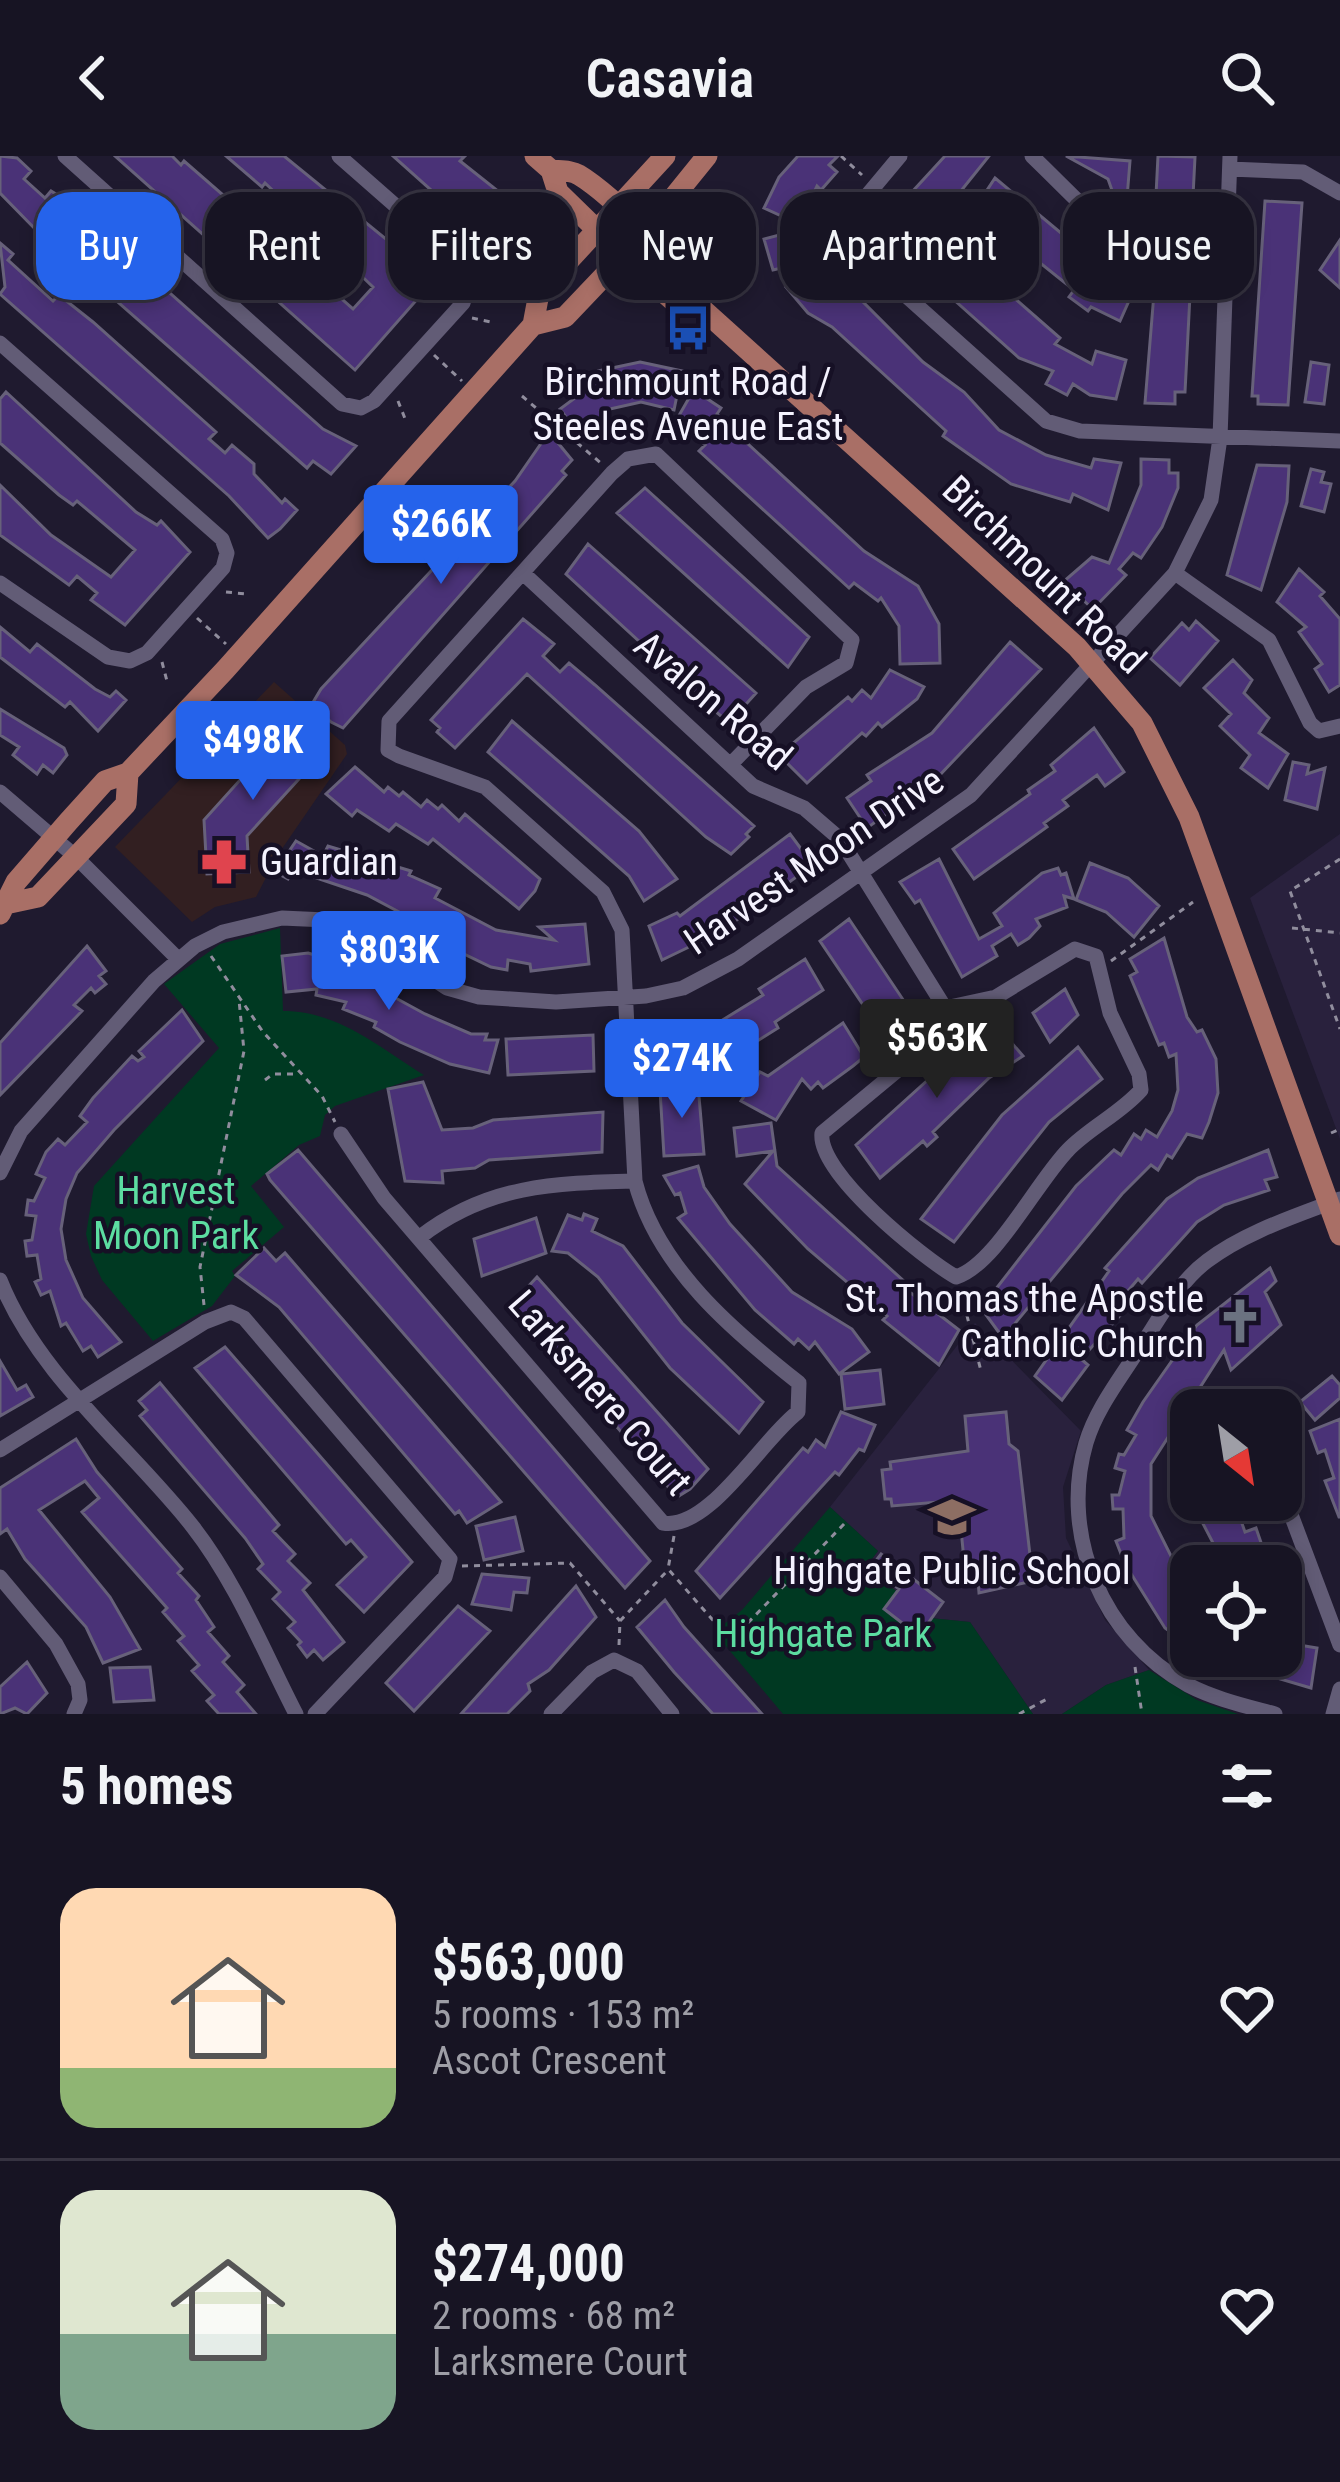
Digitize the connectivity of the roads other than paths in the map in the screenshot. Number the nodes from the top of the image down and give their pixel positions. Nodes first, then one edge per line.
1 (65, 156) edge
2 (339, 156) edge
3 (665, 156) edge
4 (707, 156) edge
5 (900, 156) edge
6 (1032, 156) edge
7 (1230, 162) edge
8 (543, 163) edge
9 (632, 192) edge
10 (679, 192) edge
11 (1073, 192) edge
12 (1229, 192) edge
13 (599, 193) edge
14 (1340, 193) edge
15 (598, 230) joint
16 (599, 281) edge
17 (672, 300) edge
18 (698, 300) edge
19 (1225, 300) edge
20 (699, 305) junction
21 (533, 325) junction
22 (0, 343) edge
23 (1220, 438) junction
24 (1340, 441) edge
25 (1174, 573) junction
26 (524, 574) junction
27 (0, 583) edge
28 (1094, 664) junction
29 (1340, 726) edge
30 (730, 765) junction
31 (128, 773) junction
32 (0, 792) edge
33 (53, 838) junction
34 (76, 857) junction
35 (861, 873) junction
36 (5, 909) edge
37 (178, 959) junction
38 (623, 998) junction
39 (945, 1008) junction
40 (341, 1134) road end
41 (0, 1173) edge
42 (635, 1181) junction
43 (1334, 1202) edge
44 (1340, 1235) edge
45 (420, 1237) junction
46 (0, 1280) edge
47 (81, 1399) junction
48 (0, 1450) edge
49 (1293, 1521) edge
50 (0, 1577) edge
51 (1340, 1646) edge
52 (1340, 1689) edge
53 (74, 1714) edge
54 (296, 1714) edge
55 (315, 1714) edge
56 (550, 1714) edge
57 (672, 1714) edge
58 (1275, 1714) edge
59 (1334, 1714) edge

1 - 2 street
3 - 9 main road
4 - 10 main road
5 - 23 street
6 - 11 street
7 - 12 street, Harvest Moon Drive
7 - 14 street
8 - 13 main road, Birchmount Road
8 - 15 main road, Birchmount Road
15 - 21 main road
16 - 21 main road
17 - 20 main road, Birchmount Road
18 - 20 main road, Birchmount Road
19 - 23 street, Harvest Moon Drive
20 - 28 main road, Birchmount Road
21 - 31 main road
22 - 27 street
23 - 24 street
23 - 25 street, Harvest Moon Drive
25 - 28 street, Harvest Moon Drive
25 - 29 street
26 - 30 street, Avalon Road
26 - 30 street
26 - 38 street, Larksmere Court
28 - 35 street, Harvest Moon Drive
28 - 43 main road, Birchmount Road
30 - 35 street, Avalon Road
31 - 33 main road
31 - 34 main road
32 - 33 street
33 - 34 street
33 - 36 main road
34 - 36 main road
34 - 37 street
35 - 38 street, Harvest Moon Drive
35 - 39 street, Avalon Road
37 - 38 street, Harvest Moon Drive
37 - 41 street, Harvest Moon Drive
38 - 42 street, Larksmere Court
39 - 39 street
40 - 45 street, Larksmere Court
42 - 45 street
42 - 45 street, Larksmere Court
43 - 44 main road, Birchmount Road
43 - 58 street
46 - 47 street
47 - 48 street
47 - 54 street
47 - 55 street
49 - 51 street
50 - 53 street
52 - 59 street
56 - 57 street

